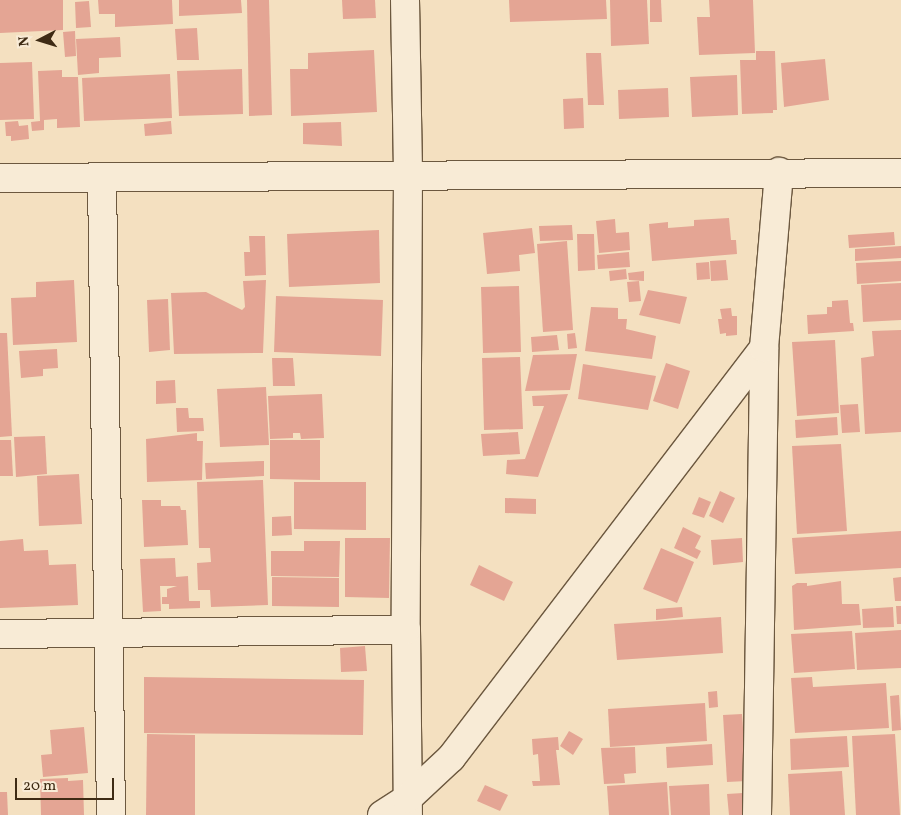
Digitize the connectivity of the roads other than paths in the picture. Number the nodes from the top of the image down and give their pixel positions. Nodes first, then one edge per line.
1 (405, 0) edge
2 (779, 172) junction
3 (901, 173) edge
4 (408, 174) junction
5 (0, 178) edge
6 (102, 179) junction
7 (764, 348) junction
8 (406, 630) junction
9 (0, 634) edge
10 (108, 634) junction
11 (408, 807) edge
12 (111, 815) edge
13 (382, 815) edge
14 (757, 815) edge

1 - 4 street
2 - 3 street
2 - 4 street
2 - 7 street
4 - 6 street
4 - 8 street
5 - 6 street
6 - 10 street
7 - 11 street
7 - 14 street
8 - 10 street
8 - 11 street
9 - 10 street
10 - 12 street
11 - 13 street

